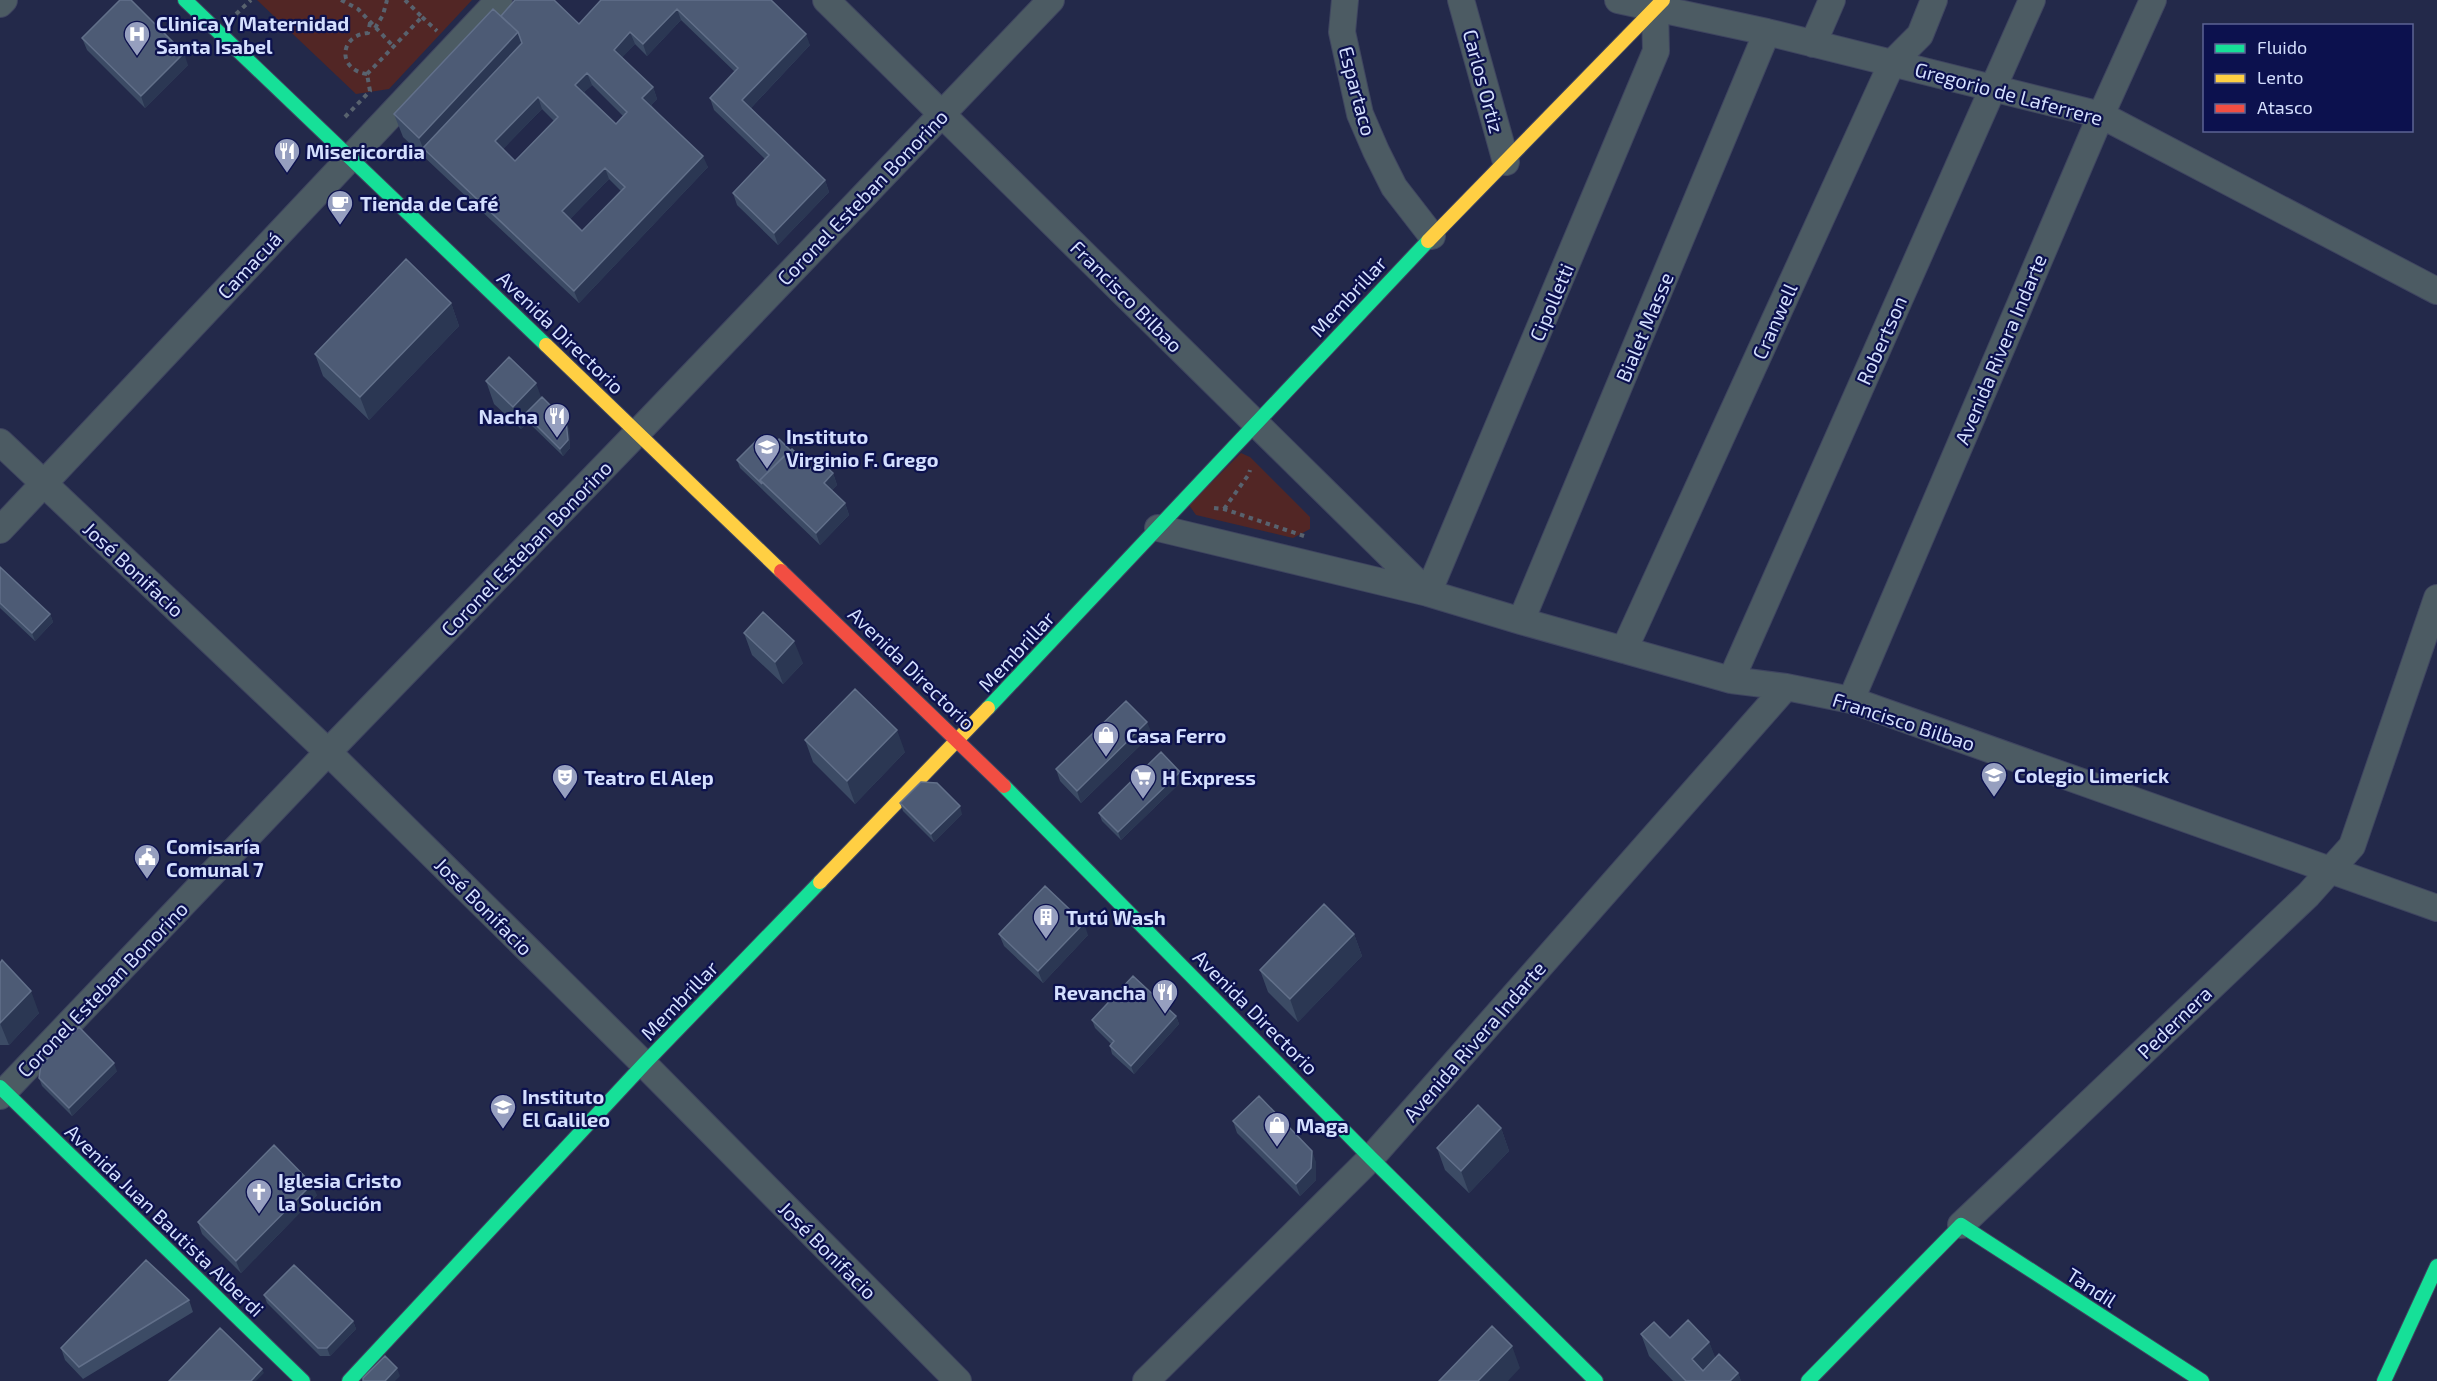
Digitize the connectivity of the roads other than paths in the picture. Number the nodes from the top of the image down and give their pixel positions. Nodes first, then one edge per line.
1 (4, 0) edge
2 (185, 0) edge
3 (499, 0) edge
4 (826, 0) edge
5 (1051, 0) edge
6 (1345, 0) edge
7 (1461, 0) edge
8 (1618, 0) edge
9 (1832, 0) edge
10 (1934, 0) edge
11 (2032, 0) edge
12 (2153, 0) edge
13 (0, 4) edge
14 (1659, 4) edge
15 (1767, 32) junction
16 (1813, 44) junction
17 (1892, 63) junction
18 (1993, 86) junction
19 (943, 113) junction
20 (2101, 115) junction
21 (351, 157) junction
22 (1506, 162) junction
23 (1432, 236) junction
24 (2437, 291) edge
25 (1255, 422) junction
26 (638, 432) junction
27 (0, 442) edge
28 (44, 484) junction
29 (1158, 528) junction
30 (0, 530) edge
31 (1428, 593) junction
32 (2437, 598) edge
33 (1521, 621) junction
34 (1624, 650) junction
35 (1731, 680) junction
36 (1786, 687) junction
37 (1851, 700) junction
38 (958, 740) junction
39 (328, 752) junction
40 (2330, 870) junction
41 (2437, 908) edge
42 (644, 1064) junction
43 (2, 1092) edge
44 (1371, 1158) junction
45 (1961, 1226) junction
46 (2437, 1266) edge
47 (303, 1381) edge
48 (349, 1381) edge
49 (958, 1381) edge
50 (1146, 1381) edge
51 (1596, 1381) edge
52 (1808, 1381) edge
53 (2202, 1381) edge
54 (2384, 1381) edge

1 - 13 street
2 - 21 main road, Avenida Directorio
3 - 21 street, Camacuá
4 - 19 street, Francisco Bilbao
5 - 19 street, Coronel Esteban Bonorino
6 - 23 street, Espartaco
7 - 22 street, Carlos Ortiz
8 - 14 street, Gregorio de Laferrere
9 - 16 street
10 - 17 street, Cranwell
11 - 18 street, Robertson
12 - 20 street, Avenida Rivera Indarte
14 - 15 street, Gregorio de Laferrere
14 - 22 main road, Membrillar
14 - 31 street, Cipolletti
15 - 16 street, Gregorio de Laferrere
15 - 33 street, Bialet Masse
16 - 17 street, Gregorio de Laferrere
17 - 18 street, Gregorio de Laferrere
17 - 34 street, Cranwell
18 - 20 street, Gregorio de Laferrere
18 - 35 street, Robertson
19 - 25 street, Francisco Bilbao
19 - 26 street, Coronel Esteban Bonorino
20 - 24 street, Gregorio de Laferrere
20 - 37 street, Avenida Rivera Indarte
21 - 26 main road, Avenida Directorio
21 - 28 street, Camacuá
22 - 23 main road, Membrillar
23 - 25 main road, Membrillar
25 - 29 main road, Membrillar
25 - 31 street, Francisco Bilbao
26 - 38 main road, Avenida Directorio
26 - 39 street, Coronel Esteban Bonorino
27 - 28 street, José Bonifacio
28 - 30 street, Camacuá
28 - 39 street, José Bonifacio
29 - 31 street, Francisco Bilbao
29 - 38 main road, Membrillar
31 - 33 street, Francisco Bilbao
32 - 40 street, Pedernera
33 - 34 street, Francisco Bilbao
34 - 35 street, Francisco Bilbao
35 - 36 street, Francisco Bilbao
36 - 37 street, Francisco Bilbao
36 - 44 street, Avenida Rivera Indarte
37 - 40 street, Francisco Bilbao
38 - 42 main road, Membrillar
38 - 44 main road, Avenida Directorio
39 - 42 street, José Bonifacio
39 - 43 street, Coronel Esteban Bonorino
40 - 41 street, Francisco Bilbao
40 - 45 street, Pedernera
42 - 48 main road, Membrillar
42 - 49 street, José Bonifacio
43 - 47 main road, Avenida Juan Bautista Alberdi
44 - 50 street, Avenida Rivera Indarte
44 - 51 main road, Avenida Directorio
45 - 52 main road, Pedernera
45 - 53 main road, Tandil
46 - 54 main road

